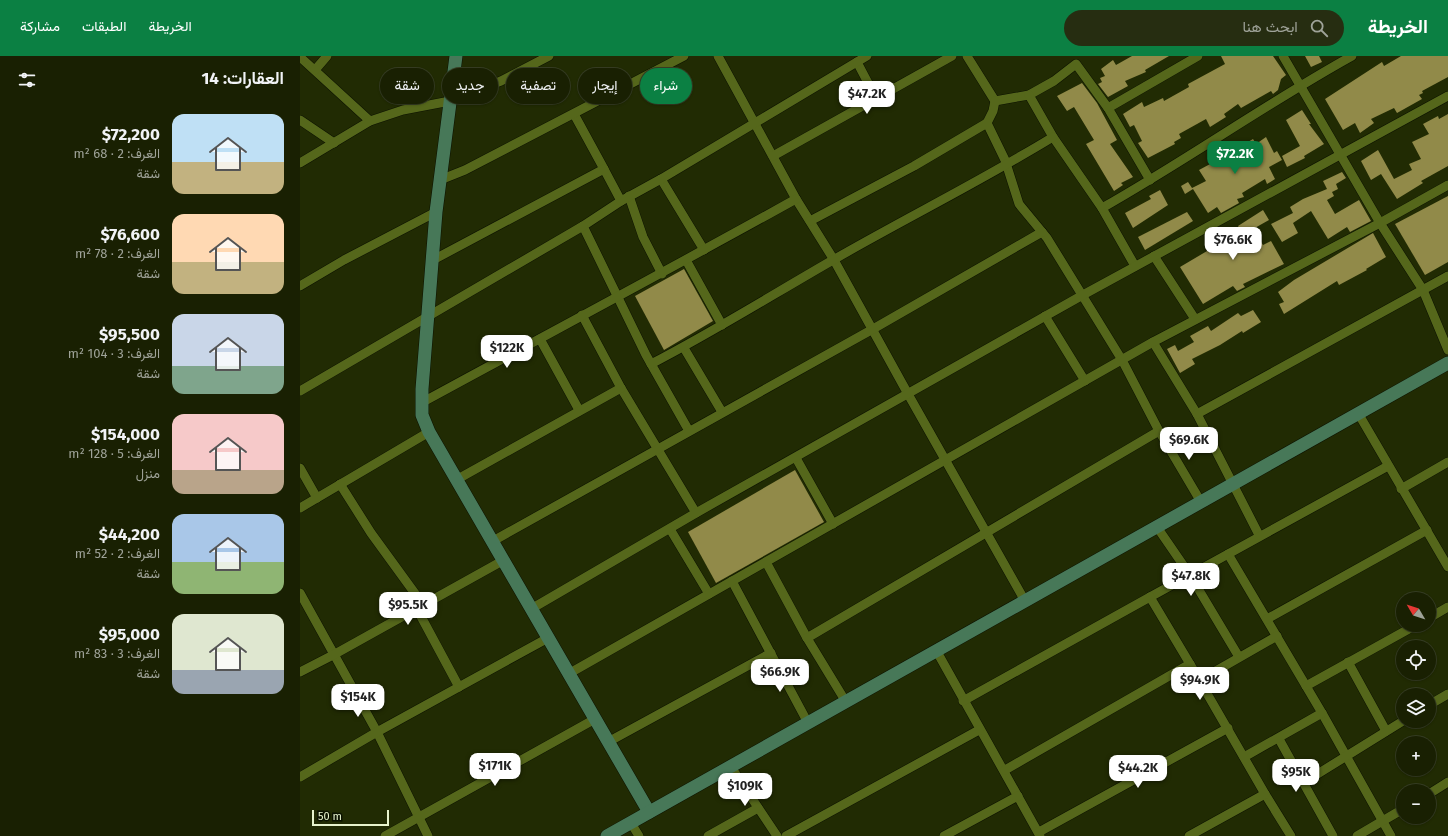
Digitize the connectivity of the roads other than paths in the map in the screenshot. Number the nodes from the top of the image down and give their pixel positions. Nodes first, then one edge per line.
1 (327, 56) edge
2 (456, 56) edge
3 (549, 56) edge
4 (684, 56) edge
5 (718, 56) edge
6 (867, 56) edge
7 (952, 56) edge
8 (968, 56) edge
9 (1198, 56) edge
10 (1283, 56) edge
11 (1352, 56) edge
12 (300, 57) edge
13 (1078, 60) edge
14 (1335, 60) edge
15 (857, 62) junction
16 (454, 68) edge
17 (315, 70) junction
18 (498, 82) edge
19 (1300, 86) junction
20 (1028, 95) junction
21 (1448, 96) edge
22 (876, 98) junction
23 (995, 101) junction
24 (442, 103) edge
25 (450, 104) edge
26 (1108, 108) junction
27 (574, 114) junction
28 (300, 120) edge
29 (370, 121) junction
30 (754, 122) junction
31 (987, 123) junction
32 (1053, 137) junction
33 (334, 143) junction
34 (1341, 155) junction
35 (773, 156) junction
36 (300, 164) edge
37 (1007, 165) junction
38 (604, 170) junction
39 (661, 179) junction
40 (440, 180) junction
41 (1150, 180) junction
42 (1448, 185) edge
43 (625, 198) junction
44 (796, 198) junction
45 (1102, 208) junction
46 (436, 212) junction
47 (810, 221) junction
48 (1380, 223) junction
49 (582, 226) junction
50 (1042, 232) junction
51 (704, 250) junction
52 (1154, 256) junction
53 (433, 260) junction
54 (686, 260) junction
55 (834, 260) junction
56 (1135, 266) junction
57 (662, 274) junction
58 (1448, 276) edge
59 (300, 286) edge
60 (1423, 290) junction
61 (1081, 296) junction
62 (617, 298) junction
63 (582, 315) junction
64 (428, 316) junction
65 (1045, 316) junction
66 (1195, 319) junction
67 (722, 325) junction
68 (873, 329) junction
69 (540, 338) junction
70 (1153, 342) junction
71 (684, 348) junction
72 (1448, 350) edge
73 (1122, 360) junction
74 (1448, 363) edge
75 (651, 364) junction
76 (1086, 381) junction
77 (621, 388) junction
78 (300, 391) edge
79 (908, 394) junction
80 (421, 403) junction
81 (579, 410) junction
82 (722, 412) junction
83 (1358, 413) junction
84 (1197, 414) junction
85 (690, 431) junction
86 (1159, 431) junction
87 (429, 432) junction
88 (657, 449) junction
89 (796, 458) junction
90 (945, 460) junction
91 (1448, 462) edge
92 (1388, 466) junction
93 (300, 468) edge
94 (456, 480) junction
95 (340, 484) junction
96 (1233, 484) junction
97 (1401, 489) junction
98 (317, 498) junction
99 (1201, 502) junction
100 (300, 508) edge
101 (696, 513) junction
102 (833, 524) junction
103 (1157, 527) junction
104 (670, 529) junction
105 (1427, 530) junction
106 (986, 532) junction
107 (1259, 535) junction
108 (493, 541) junction
109 (1228, 554) junction
110 (1445, 554) edge
111 (504, 560) junction
112 (766, 562) junction
113 (1448, 567) edge
114 (1190, 575) junction
115 (732, 581) junction
116 (300, 593) edge
117 (709, 594) junction
118 (1150, 597) junction
119 (1025, 601) junction
120 (1448, 607) edge
121 (417, 609) junction
122 (531, 609) junction
123 (1436, 614) edge
124 (1268, 619) junction
125 (1403, 632) edge
126 (1277, 636) junction
127 (548, 638) junction
128 (807, 638) junction
129 (936, 650) junction
130 (771, 653) junction
131 (335, 654) junction
132 (1239, 657) junction
133 (1348, 662) junction
134 (1190, 664) junction
135 (300, 672) edge
136 (570, 673) junction
137 (1200, 680) junction
138 (1306, 686) junction
139 (459, 687) junction
140 (1448, 694) edge
141 (964, 701) junction
142 (1436, 701) edge
143 (846, 702) junction
144 (1322, 713) junction
145 (595, 719) junction
146 (808, 724) junction
147 (1396, 725) edge
148 (1228, 728) junction
149 (980, 730) junction
150 (1386, 731) junction
151 (377, 732) junction
152 (1279, 739) junction
153 (608, 742) junction
154 (1346, 756) junction
155 (1244, 757) junction
156 (731, 767) junction
157 (1005, 770) junction
158 (300, 777) edge
159 (1448, 782) edge
160 (1303, 783) junction
161 (1436, 790) edge
162 (1265, 794) junction
163 (1018, 796) junction
164 (758, 808) junction
165 (649, 812) junction
166 (1396, 813) edge
167 (418, 817) junction
168 (1383, 821) junction
169 (631, 823) junction
170 (1040, 834) edge
171 (385, 836) edge
172 (428, 836) edge
173 (607, 836) edge
174 (639, 836) edge
175 (708, 836) edge
176 (777, 836) edge
177 (786, 836) edge
178 (944, 836) edge
179 (1189, 836) edge
180 (1291, 836) edge
181 (1333, 836) edge
182 (1357, 836) edge
183 (1391, 836) edge

1 - 17 street
2 - 16 street
3 - 18 street
4 - 27 street
5 - 30 street
6 - 15 street
7 - 22 street
8 - 23 street
9 - 26 street
10 - 19 street
11 - 14 street
12 - 17 street
13 - 20 street
13 - 26 street
14 - 19 street
15 - 22 street
15 - 30 street
17 - 29 street
19 - 34 street
19 - 41 street
20 - 23 street
20 - 32 street
21 - 34 street
22 - 35 street
23 - 31 street
24 - 29 street
25 - 40 street
26 - 41 street
27 - 38 street
27 - 40 street
28 - 33 street
29 - 33 street
30 - 35 street
30 - 39 street
31 - 37 street
31 - 47 street
32 - 37 street
32 - 45 street
33 - 36 street
34 - 48 street
34 - 52 street
35 - 44 street
37 - 50 street
37 - 55 street
38 - 43 street
38 - 53 street
39 - 43 street
39 - 51 street
40 - 46 street
41 - 45 street
42 - 48 street
43 - 49 street
43 - 57 street
44 - 47 street
44 - 51 street
45 - 56 street
46 - 53 street
46 - 59 street
47 - 55 street
48 - 60 street
48 - 66 street
49 - 62 street
49 - 64 street
50 - 61 street
50 - 68 street
51 - 54 street
52 - 56 street
52 - 66 street
53 - 64 street
54 - 57 street
54 - 67 street
55 - 67 street
55 - 68 street
56 - 61 street
57 - 62 street
58 - 60 street
60 - 72 street
60 - 84 street
61 - 65 street
61 - 73 street
62 - 63 street
62 - 75 street
63 - 69 street
63 - 77 street
64 - 78 street
64 - 80 street
65 - 76 street
65 - 79 street
66 - 70 street
67 - 71 street
68 - 79 street
68 - 82 street
69 - 80 street
69 - 81 street
70 - 73 street
70 - 84 street
71 - 75 street
71 - 82 street
73 - 76 street
73 - 86 street
74 - 83 street
75 - 85 street
76 - 90 street
77 - 81 street
77 - 88 street
79 - 89 street
79 - 90 street
80 - 87 street
81 - 94 street
82 - 85 street
83 - 92 street
83 - 96 street
84 - 96 street
85 - 88 street
86 - 99 street
86 - 106 street
87 - 94 street
87 - 95 street
88 - 101 street
88 - 108 street
89 - 101 street
89 - 102 street
90 - 102 street
90 - 106 street
91 - 97 street
92 - 97 street
92 - 107 street
93 - 98 street
94 - 108 street
95 - 98 street
95 - 121 street
96 - 99 street
96 - 107 street
97 - 105 street
98 - 100 street
99 - 103 street
101 - 104 street
102 - 112 street
103 - 114 street
103 - 119 street
104 - 117 street
104 - 122 street
105 - 110 street
105 - 124 street
106 - 119 street
106 - 128 street
107 - 109 street
108 - 111 street
109 - 114 street
109 - 124 street
110 - 113 street
111 - 121 street
111 - 122 street
112 - 115 street
112 - 128 street
114 - 118 street
114 - 132 street
115 - 117 street
115 - 130 street
116 - 131 street
117 - 136 street
118 - 134 street
118 - 141 street
119 - 129 street
120 - 123 street
121 - 131 street
121 - 139 street
122 - 127 street
124 - 126 street
125 - 133 street
126 - 132 street
126 - 138 street
127 - 136 street
127 - 139 street
128 - 143 street
129 - 141 street
129 - 143 street
130 - 146 street
130 - 153 street
131 - 135 street
131 - 151 street
132 - 137 street
133 - 138 street
133 - 150 street
134 - 137 street
134 - 157 street
136 - 145 street
137 - 148 street
138 - 144 street
139 - 151 street
140 - 142 street
141 - 149 street
143 - 146 street
144 - 152 street
144 - 154 street
145 - 153 street
145 - 167 street
146 - 156 street
147 - 150 street
148 - 155 street
148 - 170 street
149 - 157 street
149 - 177 street
150 - 154 street
151 - 158 street
151 - 167 street
152 - 155 street
152 - 160 street
153 - 165 street
154 - 160 street
154 - 168 street
155 - 162 street
156 - 164 street
156 - 165 street
157 - 163 street
159 - 161 street
160 - 181 street
162 - 179 street
162 - 180 street
163 - 170 street
163 - 178 street
164 - 175 street
164 - 176 street
165 - 169 street
166 - 168 street
167 - 171 street
167 - 172 street
168 - 182 street
168 - 183 street
169 - 173 street
169 - 174 street

